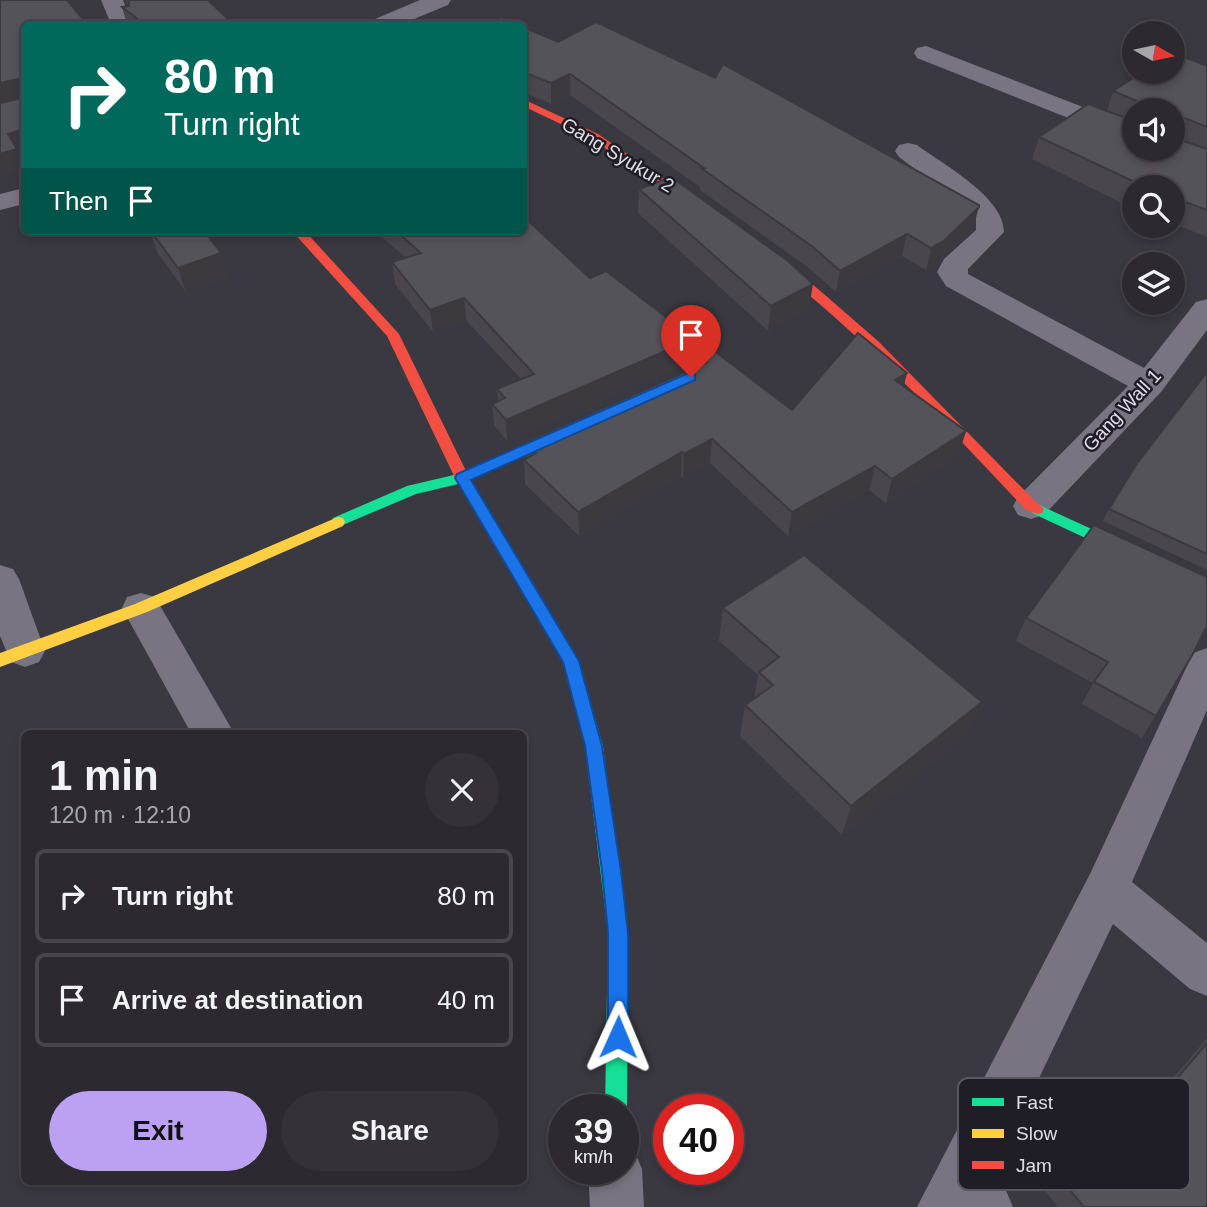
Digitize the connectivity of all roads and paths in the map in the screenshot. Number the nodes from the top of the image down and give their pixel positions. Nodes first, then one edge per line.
1 (112, 0) edge
2 (440, 0) edge
3 (121, 21) edge
4 (390, 21) edge
5 (926, 53) dead end
6 (527, 104) edge
7 (1122, 131) edge
8 (908, 151) dead end
9 (21, 197) edge
10 (0, 202) edge
11 (720, 221) edge
12 (302, 235) edge
13 (753, 245) edge
14 (1207, 309) edge
15 (1149, 384) junction
16 (589, 422) edge
17 (462, 478) junction
18 (1031, 506) junction
19 (0, 579) edge
20 (1207, 589) edge
21 (141, 608) junction
22 (12, 655) edge
23 (1203, 682) edge
24 (211, 730) edge
25 (1107, 889) junction
26 (1207, 973) edge
27 (1020, 1078) edge
28 (616, 1094) edge

1 - 3 street
2 - 4 street
5 - 7 street
6 - 11 street, Gang Syukur 2
8 - 15 street
9 - 10 street
12 - 17 street
13 - 18 street
14 - 15 street, Gang Wall 1
15 - 18 street, Gang Wall 1
16 - 17 street
17 - 21 street
17 - 28 street
18 - 20 street
19 - 22 street
21 - 22 street
21 - 24 street
23 - 25 street
25 - 26 street
25 - 27 street

